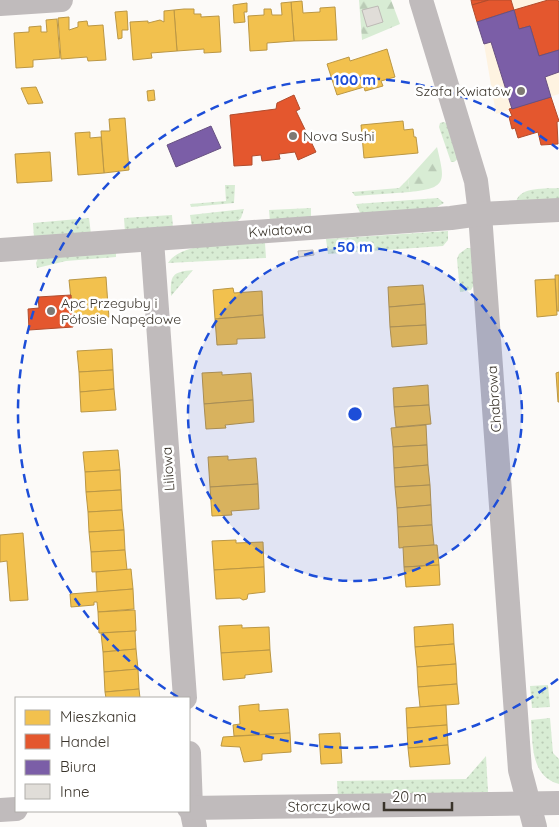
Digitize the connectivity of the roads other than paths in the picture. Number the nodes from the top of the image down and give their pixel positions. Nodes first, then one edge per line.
1 (61, 0) edge
2 (421, 0) edge
3 (0, 4) edge
4 (559, 210) edge
5 (480, 214) junction
6 (152, 240) junction
7 (0, 250) edge
8 (185, 697) edge
9 (190, 773) edge
10 (559, 803) edge
11 (530, 804) junction
12 (0, 810) edge
13 (15, 810) edge
14 (192, 814) edge
15 (535, 827) edge

1 - 3 street
2 - 5 street, Chabrowa
4 - 5 street, Kwiatowa
5 - 6 street, Kwiatowa
5 - 11 street, Chabrowa
6 - 7 street, Kwiatowa
6 - 8 street, Liliowa
9 - 14 street
10 - 11 street, Storczykowa
11 - 14 street, Storczykowa
11 - 15 street, Chabrowa
12 - 13 street

